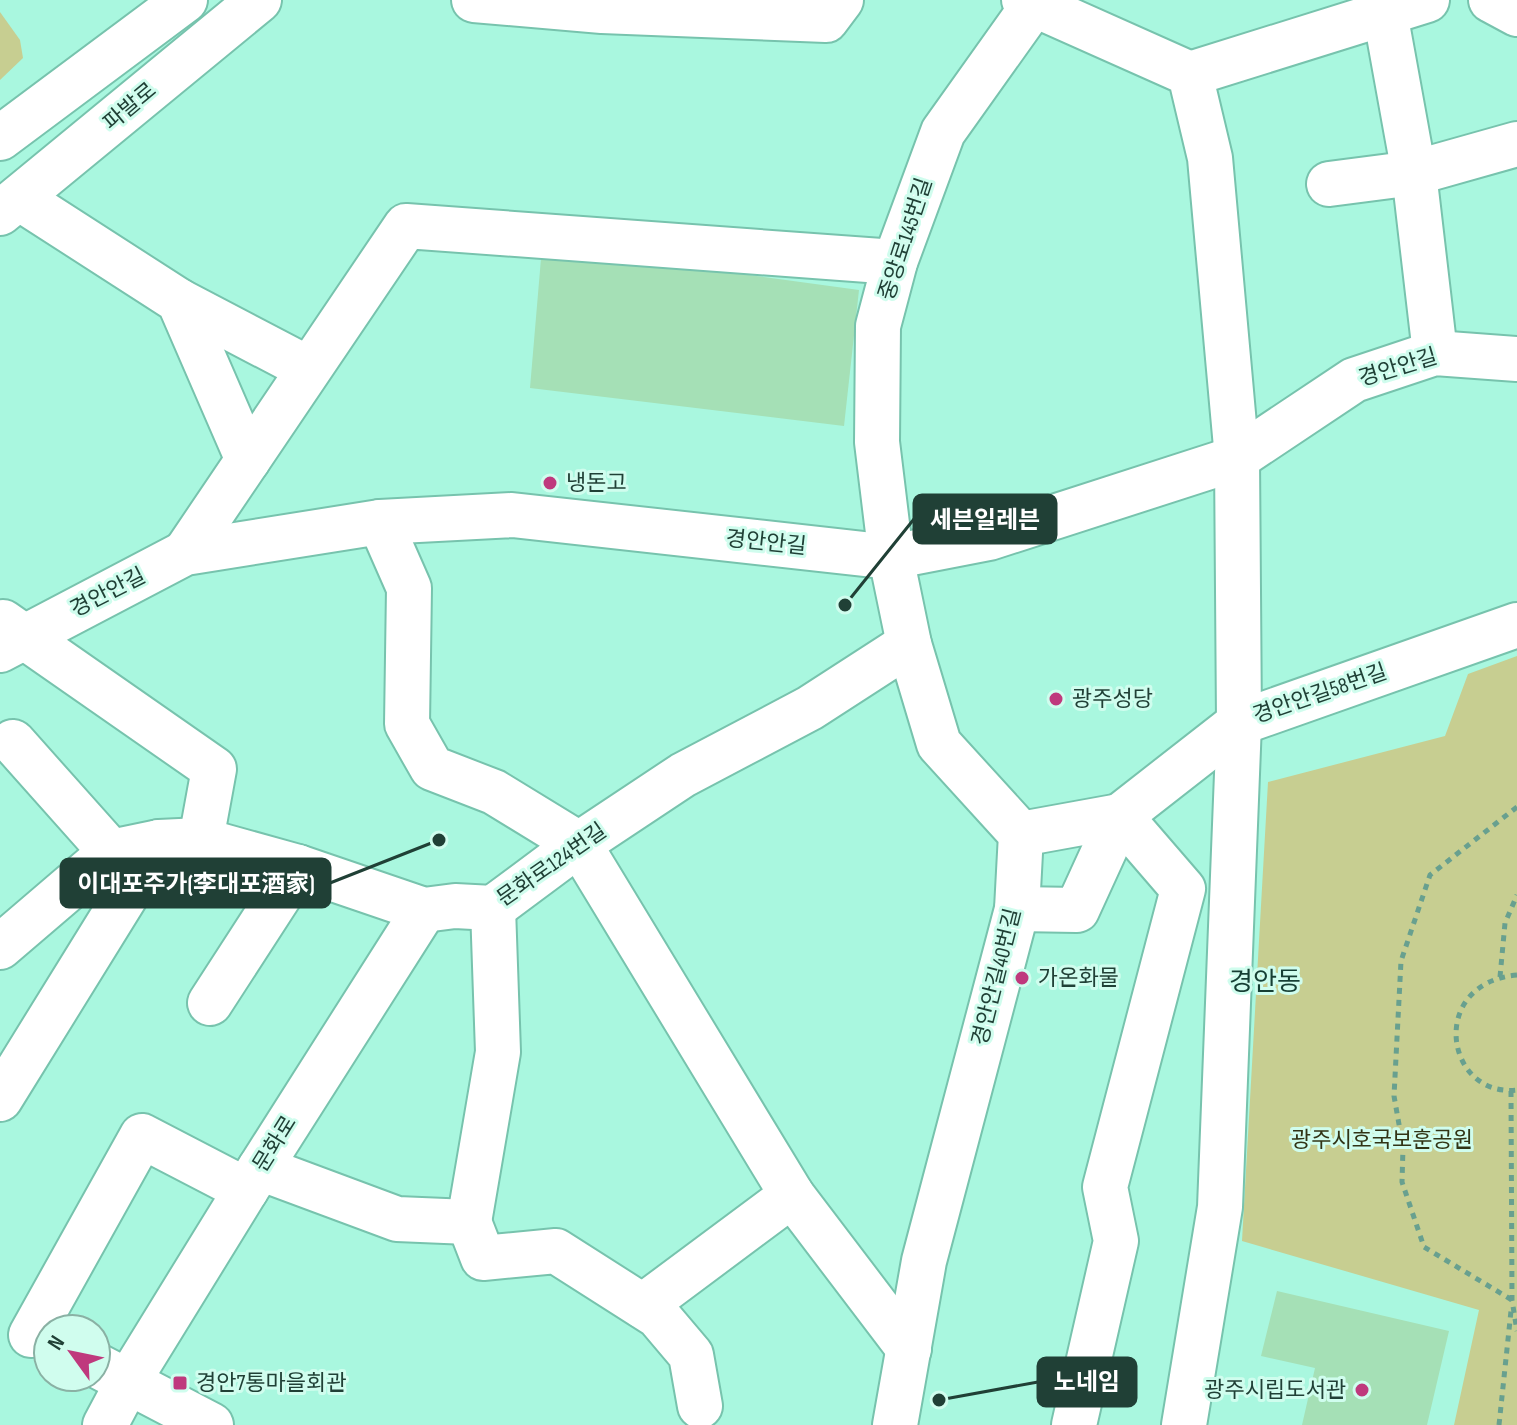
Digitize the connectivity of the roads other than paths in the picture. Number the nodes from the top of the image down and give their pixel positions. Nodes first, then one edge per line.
1 (185, 0) edge
2 (259, 0) edge
3 (474, 0) edge
4 (841, 0) edge
5 (1427, 0) edge
6 (1491, 0) edge
7 (1031, 2) edge
8 (606, 5) edge
9 (1385, 13) junction
10 (1517, 14) edge
11 (1190, 74) junction
12 (0, 138) edge
13 (1517, 144) edge
14 (1414, 173) junction
15 (1329, 184) dead end
16 (10, 206) edge
17 (895, 262) junction
18 (179, 301) junction
19 (1435, 353) junction
20 (1517, 359) edge
21 (307, 368) junction
22 (1237, 458) junction
23 (248, 460) junction
24 (380, 522) junction
25 (185, 553) junction
26 (891, 557) junction
27 (1517, 625) edge
28 (8, 636) edge
29 (909, 644) junction
30 (0, 675) edge
31 (1239, 723) junction
32 (13, 742) dead end
33 (1120, 816) junction
34 (1021, 834) junction
35 (201, 840) junction
36 (159, 842) junction
37 (579, 844) junction
38 (111, 852) junction
39 (298, 867) junction
40 (493, 908) junction
41 (1017, 909) junction
42 (424, 910) junction
43 (4, 935) edge
44 (210, 1003) dead end
45 (0, 1099) edge
46 (253, 1179) junction
47 (792, 1195) junction
48 (469, 1222) junction
49 (643, 1306) junction
50 (26, 1332) edge
51 (909, 1349) junction
52 (113, 1372) edge
53 (700, 1406) dead end
54 (105, 1425) edge
55 (211, 1425) edge
56 (895, 1425) edge
57 (1074, 1425) edge
58 (1184, 1425) edge

1 - 12 street
2 - 16 street, 파발로
3 - 8 street
4 - 8 street
5 - 9 street
6 - 10 street
7 - 11 street
7 - 17 street, 중앙로145번길
9 - 11 street
9 - 14 street
11 - 22 street
13 - 14 street
14 - 15 street
14 - 19 street
16 - 18 street
17 - 21 street
17 - 26 street, 중앙로145번길
18 - 21 street
18 - 23 street
19 - 20 street, 경안안길
19 - 22 street, 경안안길
21 - 23 street
22 - 26 street, 경안안길
22 - 31 street
23 - 25 street
24 - 25 street, 경안안길
24 - 26 street, 경안안길
24 - 37 street
25 - 28 street, 경안안길
26 - 29 street
27 - 31 street, 경안안길58번길
28 - 30 street
28 - 35 street
29 - 34 street
29 - 37 street, 문화로124번길
31 - 33 street, 경안안길58번길
31 - 58 street
32 - 38 street
33 - 34 street
33 - 41 street, 경안안길58번길
33 - 57 street
34 - 41 street, 경안안길40번길
35 - 36 street, 문화로124번길
35 - 39 street, 문화로124번길
36 - 38 street, 문화로124번길
36 - 45 street
37 - 40 street, 문화로124번길
37 - 47 street
38 - 43 street, 문화로124번길
39 - 42 street, 문화로124번길
39 - 44 street
40 - 42 street, 문화로124번길
40 - 48 street
41 - 51 street, 경안안길40번길
42 - 46 street, 문화로
46 - 48 street
46 - 50 street
46 - 52 street, 문화로
47 - 49 street
47 - 51 street
48 - 49 street
49 - 53 street
51 - 56 street, 경안안길40번길
52 - 54 street, 문화로
52 - 55 street

